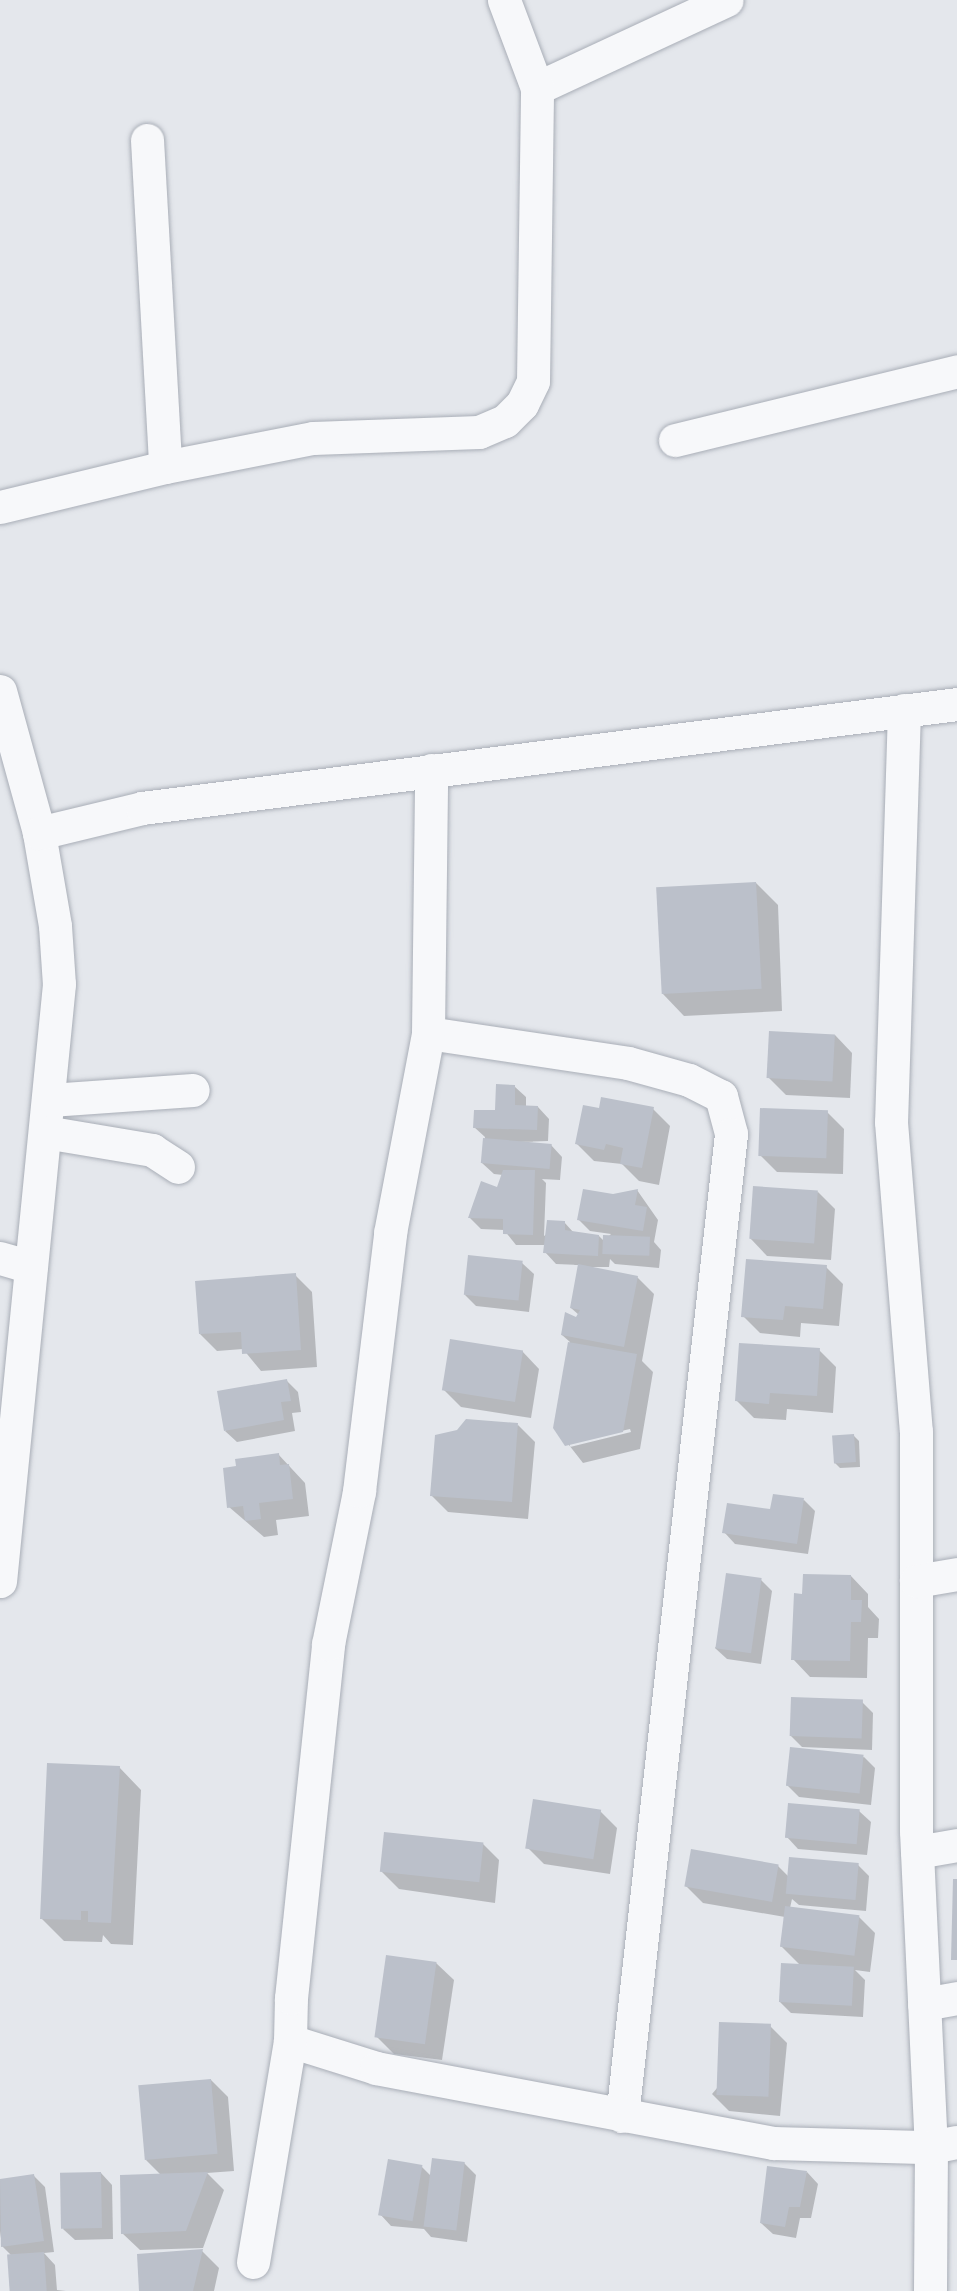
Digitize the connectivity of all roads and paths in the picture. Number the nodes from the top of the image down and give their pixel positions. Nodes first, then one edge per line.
1 (504, 0) edge
2 (727, 0) edge
3 (537, 88) junction
4 (147, 140) dead end
5 (957, 371) edge
6 (675, 440) dead end
7 (165, 467) junction
8 (0, 507) edge
9 (0, 691) edge
10 (957, 704) edge
11 (904, 710) junction
12 (430, 770) junction
13 (39, 833) junction
14 (428, 1034) junction
15 (193, 1090) dead end
16 (50, 1100) junction
17 (45, 1132) junction
18 (178, 1167) dead end
19 (0, 1258) edge
20 (31, 1267) junction
21 (957, 1574) edge
22 (0, 1581) edge
23 (916, 1581) junction
24 (957, 1845) edge
25 (917, 1852) junction
26 (957, 1998) edge
27 (924, 2004) junction
28 (290, 2041) junction
29 (622, 2116) junction
30 (944, 2144) edge
31 (253, 2262) dead end
32 (930, 2291) edge

1 - 3 street
2 - 3 street
3 - 7 street
4 - 7 street
5 - 6 street
7 - 8 street
9 - 13 street
10 - 11 street
11 - 12 street
11 - 23 street
12 - 13 street
12 - 14 street
13 - 16 street
14 - 28 street
14 - 29 street
15 - 16 street
16 - 17 street
17 - 18 street
17 - 20 street
19 - 20 street
20 - 22 street
21 - 23 street
23 - 25 street
24 - 25 street
25 - 27 street
26 - 27 street
27 - 30 street
28 - 29 street
28 - 31 street
29 - 30 street
30 - 32 street

